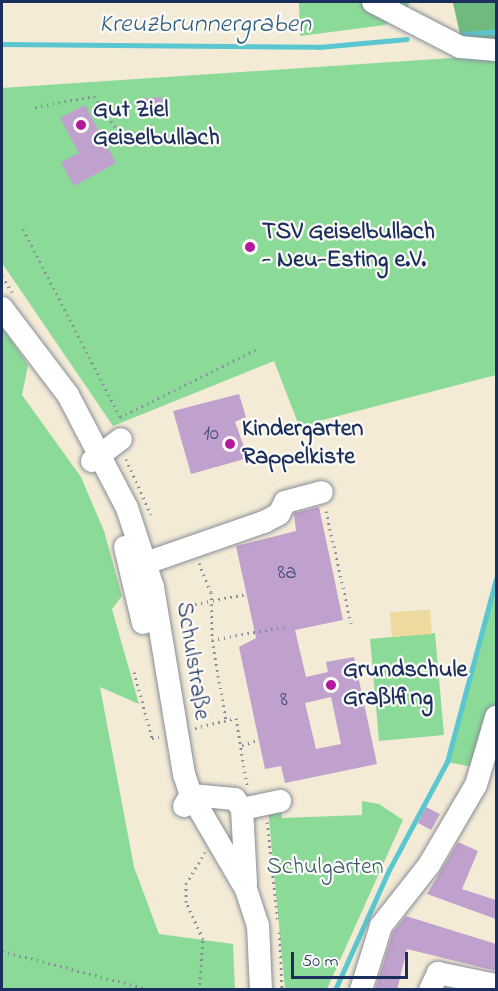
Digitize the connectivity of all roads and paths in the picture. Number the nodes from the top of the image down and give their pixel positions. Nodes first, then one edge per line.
1 (373, 2) edge
2 (496, 50) edge
3 (35, 107) dead end
4 (120, 134) dead end
5 (23, 228) dead end
6 (2, 308) edge
7 (257, 349) dead end
8 (121, 439) dead end
9 (96, 457) junction
10 (321, 492) joint
11 (189, 549) junction
12 (335, 550) junction
13 (328, 552) dead end
14 (146, 563) junction
15 (246, 594) dead end
16 (211, 600) junction
17 (195, 604) dead end
18 (351, 623) dead end
19 (287, 626) dead end
20 (212, 640) junction
21 (134, 672) dead end
22 (496, 717) edge
23 (226, 720) junction
24 (169, 734) junction
25 (259, 740) dead end
26 (242, 745) junction
27 (280, 801) dead end
28 (248, 802) junction
29 (186, 803) junction
30 (206, 850) junction
31 (246, 889) junction
32 (2, 951) edge
33 (496, 985) edge
34 (152, 990) edge
35 (199, 990) edge
36 (246, 990) edge
37 (261, 990) edge
38 (282, 990) edge
39 (361, 990) edge
40 (430, 990) edge

1 - 2 street
3 - 4 path
5 - 7 path
6 - 9 street, Schulstraße
8 - 9 street
9 - 14 street, Schulstraße
9 - 24 street, Schulstraße
10 - 11 street
10 - 12 path
11 - 14 street
11 - 16 path
12 - 13 path
12 - 18 path
14 - 24 street, Schulstraße
15 - 16 path
16 - 17 path
16 - 20 path
19 - 20 path
20 - 23 path
21 - 24 path
22 - 39 street
23 - 24 path
23 - 26 path
24 - 29 street, Schulstraße
25 - 26 path
26 - 28 path
27 - 28 street
28 - 29 street
28 - 31 street
28 - 38 path
29 - 30 street, Schulstraße
29 - 31 street, Schulstraße
30 - 35 path
30 - 36 street, Schulstraße
31 - 37 street, Schulstraße
32 - 34 path
33 - 40 street

